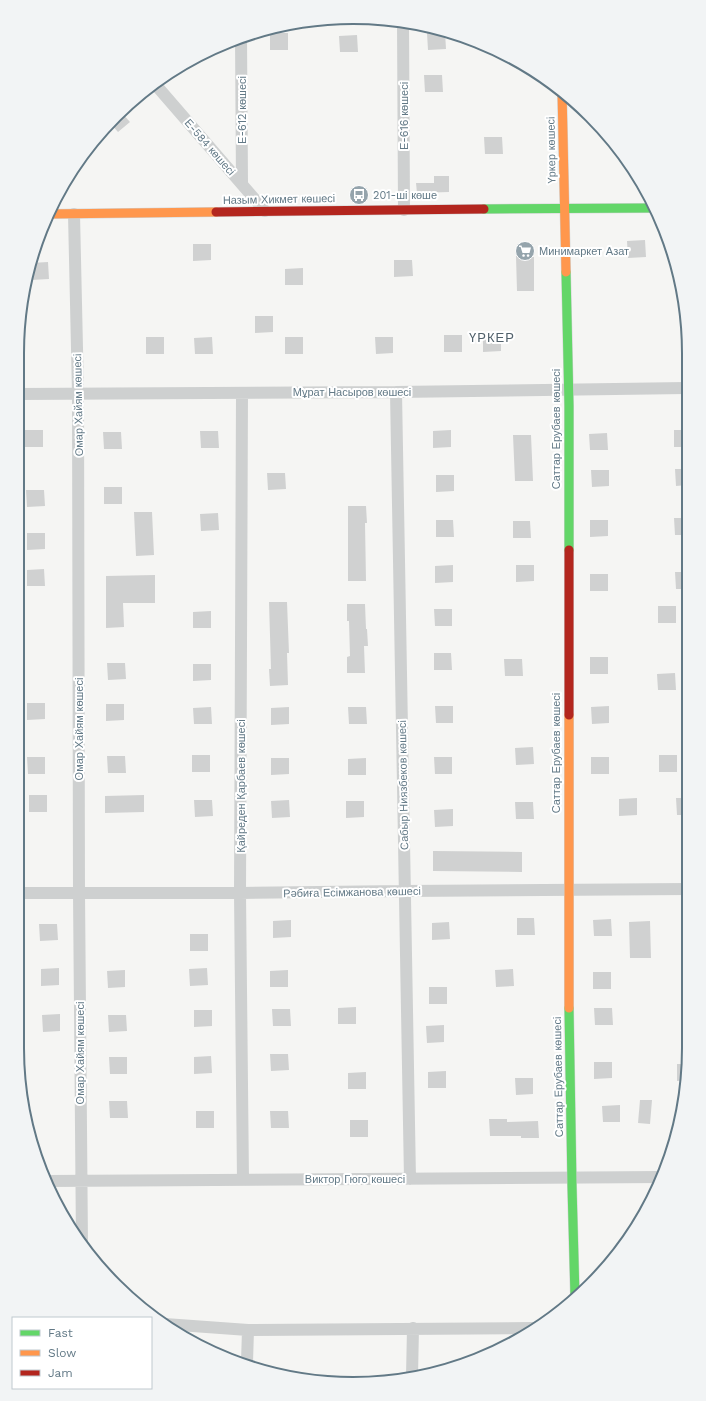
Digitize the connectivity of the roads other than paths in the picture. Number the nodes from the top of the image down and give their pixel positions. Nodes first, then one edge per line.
1 (403, 28) edge
2 (241, 43) edge
3 (158, 88) edge
4 (562, 99) edge
5 (242, 183) junction
6 (648, 208) edge
7 (563, 209) junction
8 (404, 210) junction
9 (265, 211) junction
10 (55, 214) edge
11 (74, 214) junction
12 (682, 388) edge
13 (568, 390) junction
14 (396, 392) junction
15 (78, 393) junction
16 (242, 393) junction
17 (24, 394) edge
18 (568, 889) junction
19 (682, 889) edge
20 (405, 891) junction
21 (24, 893) edge
22 (79, 893) junction
23 (240, 893) junction
24 (656, 1177) edge
25 (570, 1178) junction
26 (410, 1179) junction
27 (243, 1180) junction
28 (52, 1181) edge
29 (81, 1181) junction
30 (82, 1235) edge
31 (575, 1291) edge
32 (174, 1325) edge
33 (413, 1328) junction
34 (526, 1328) edge
35 (248, 1330) junction
36 (247, 1360) edge
37 (412, 1372) edge

1 - 8 street, Е-616 көшесі
2 - 5 street, Е-612 көшесі
3 - 5 street, Е-584 көшесі
4 - 7 street, Үркер көшесі
5 - 9 street, Е-584 көшесі
6 - 7 street, Назым Хикмет көшесі
7 - 8 street, Назым Хикмет көшесі
7 - 13 street, Саттар Ерубаев көшесі
8 - 9 street, Назым Хикмет көшесі
9 - 11 street, Назым Хикмет көшесі
10 - 11 street, Назым Хикмет көшесі
11 - 15 street, Омар Хайям көшесі
12 - 13 street, Мұрат Насыров көшесі
13 - 14 street, Мұрат Насыров көшесі
13 - 18 street, Саттар Ерубаев көшесі
14 - 16 street, Мұрат Насыров көшесі
14 - 20 street, Сабыр Ниязбеков көшесі
15 - 16 street, Мұрат Насыров көшесі
15 - 17 street, Мұрат Насыров көшесі
15 - 22 street, Омар Хайям көшесі
16 - 23 street, Қайреден Қарбаев көшесі
18 - 19 street, Рәбиға Есімжанова көшесі
18 - 20 street, Рәбиға Есімжанова көшесі
18 - 25 street, Саттар Ерубаев көшесі
20 - 23 street, Рәбиға Есімжанова көшесі
20 - 26 street, Сабыр Ниязбеков көшесі
21 - 22 street, Рәбиға Есімжанова көшесі
22 - 23 street, Рәбиға Есімжанова көшесі
22 - 29 street, Омар Хайям көшесі
23 - 27 street, Қайреден Қарбаев көшесі
24 - 25 street, Виктор Гюго көшесі
25 - 26 street, Виктор Гюго көшесі
25 - 31 street, Саттар Ерубаев көшесі
26 - 27 street, Виктор Гюго көшесі
27 - 29 street, Виктор Гюго көшесі
28 - 29 street, Виктор Гюго көшесі
29 - 30 street, Омар Хайям көшесі
32 - 35 street
33 - 34 street
33 - 35 street
33 - 37 street
35 - 36 street

